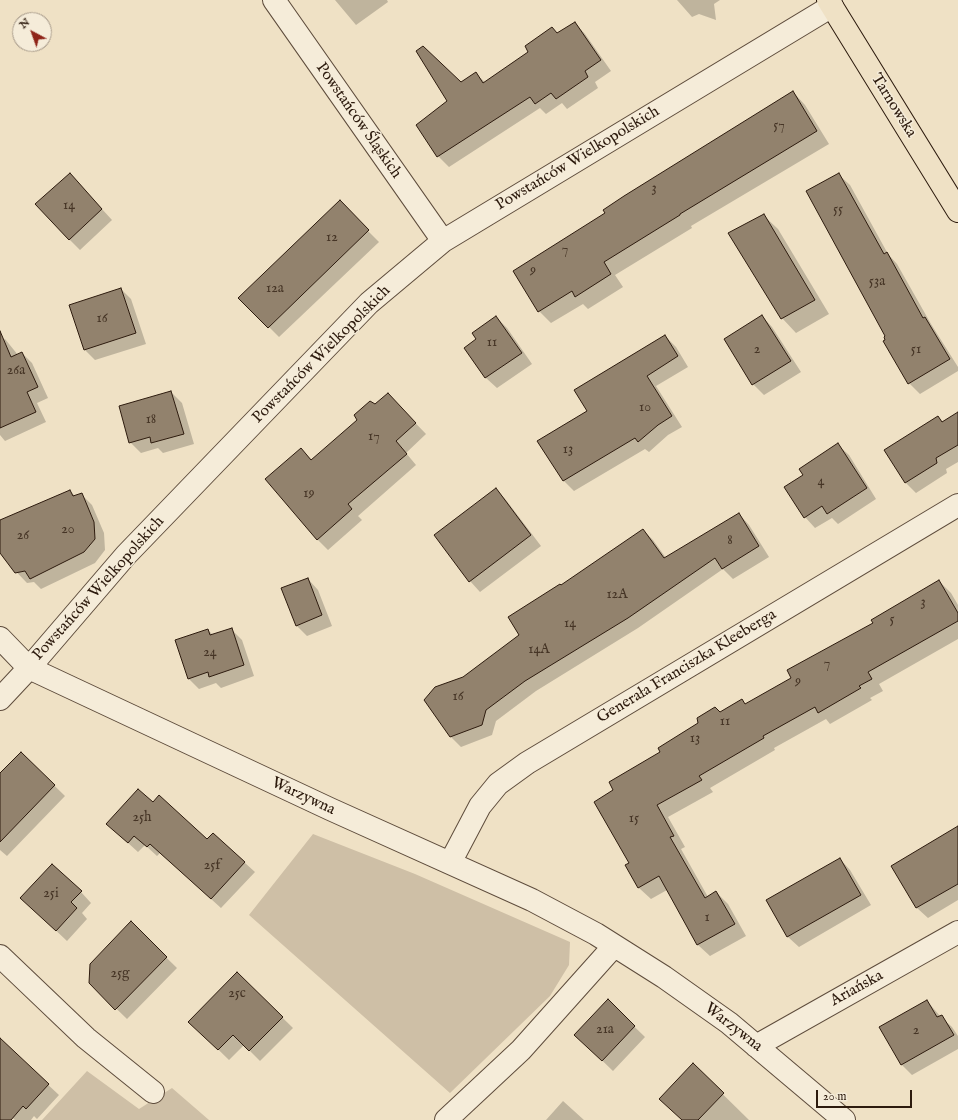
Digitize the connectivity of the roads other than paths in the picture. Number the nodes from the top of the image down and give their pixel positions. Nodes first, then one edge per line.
1 (274, 0) edge
2 (830, 3) edge
3 (958, 211) edge
4 (442, 241) junction
5 (958, 504) edge
6 (0, 638) edge
7 (29, 668) junction
8 (0, 700) edge
9 (450, 863) junction
10 (958, 932) edge
11 (614, 946) junction
12 (0, 956) edge
13 (756, 1046) junction
14 (153, 1092) dead end
15 (446, 1120) edge
16 (844, 1120) edge

1 - 4 street, Powstańców Śląskich
2 - 3 main road, Tarnowska
2 - 4 street, Powstańców Wielkopolskich
4 - 7 street, Powstańców Wielkopolskich
5 - 9 street, Generała Franciszka Kleeberga
6 - 7 street
7 - 8 street
7 - 9 street, Warzywna
9 - 11 street, Warzywna
10 - 13 street, Ariańska
11 - 13 street, Warzywna
11 - 15 street
12 - 14 street
13 - 16 street, Warzywna

